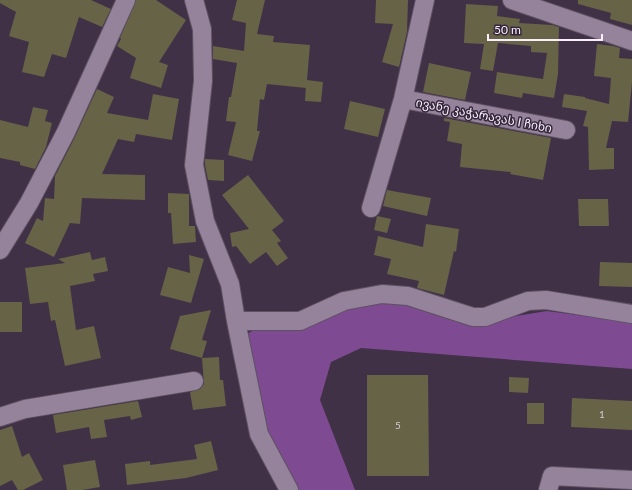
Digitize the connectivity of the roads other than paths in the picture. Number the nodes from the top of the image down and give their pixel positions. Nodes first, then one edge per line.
1 (126, 0) edge
2 (194, 0) edge
3 (425, 0) edge
4 (512, 0) edge
5 (632, 41) edge
6 (403, 99) junction
7 (566, 130) dead end
8 (371, 208) dead end
9 (0, 250) edge
10 (632, 314) edge
11 (236, 321) junction
12 (194, 381) dead end
13 (0, 417) edge
14 (632, 480) edge
15 (289, 490) edge
16 (548, 490) edge

1 - 9 street
2 - 11 street
3 - 6 street, ივანე კაჭარავას I ჩიხი
4 - 5 street
6 - 7 street, ივანე კაჭარავას I ჩიხი
6 - 8 street, ივანე კაჭარავას I ჩიხი
10 - 11 street
11 - 15 street
12 - 13 street
14 - 16 street

